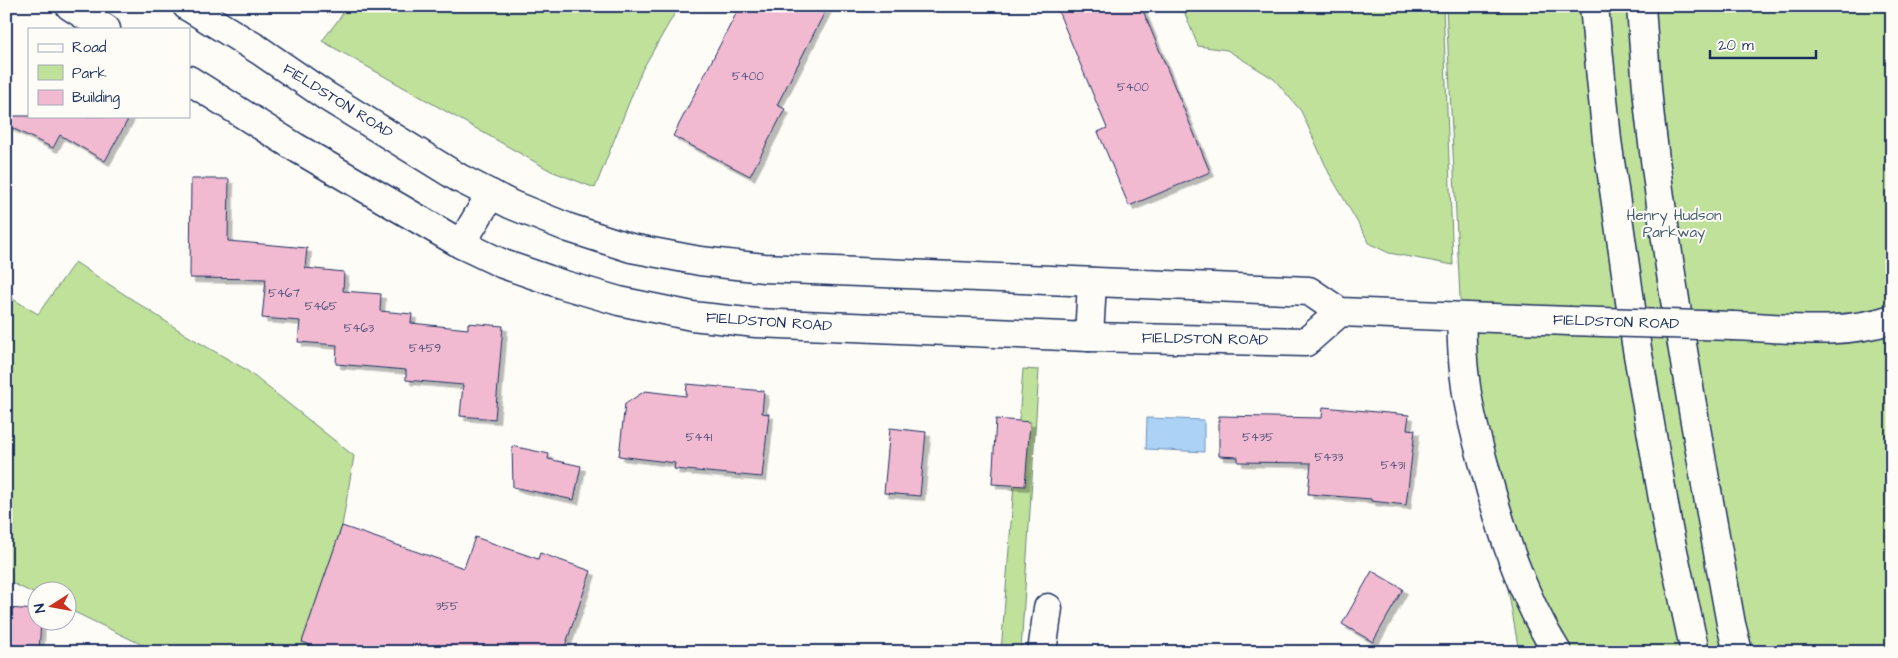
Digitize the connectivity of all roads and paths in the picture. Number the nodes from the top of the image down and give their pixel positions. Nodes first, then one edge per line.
1 (70, 6) edge
2 (187, 6) edge
3 (1594, 6) edge
4 (1641, 6) edge
5 (104, 28) edge
6 (190, 81) edge
7 (491, 194) junction
8 (461, 244) junction
9 (1092, 282) junction
10 (1340, 312) junction
11 (1461, 318) junction
12 (1892, 319) edge
13 (1089, 337) junction
14 (1048, 608) dead end
15 (1042, 652) edge
16 (1557, 652) edge
17 (1695, 652) edge
18 (1738, 652) edge

1 - 5 main road
2 - 7 main road, FIELDSTON ROAD
3 - 17 main road
4 - 18 main road
6 - 8 main road, FIELDSTON ROAD
7 - 8 main road
7 - 9 main road, FIELDSTON ROAD
8 - 13 main road, FIELDSTON ROAD
9 - 10 main road, FIELDSTON ROAD
9 - 13 main road
10 - 11 main road, FIELDSTON ROAD
10 - 13 main road, FIELDSTON ROAD
11 - 12 main road, FIELDSTON ROAD, bridge
11 - 16 main road
14 - 15 main road

